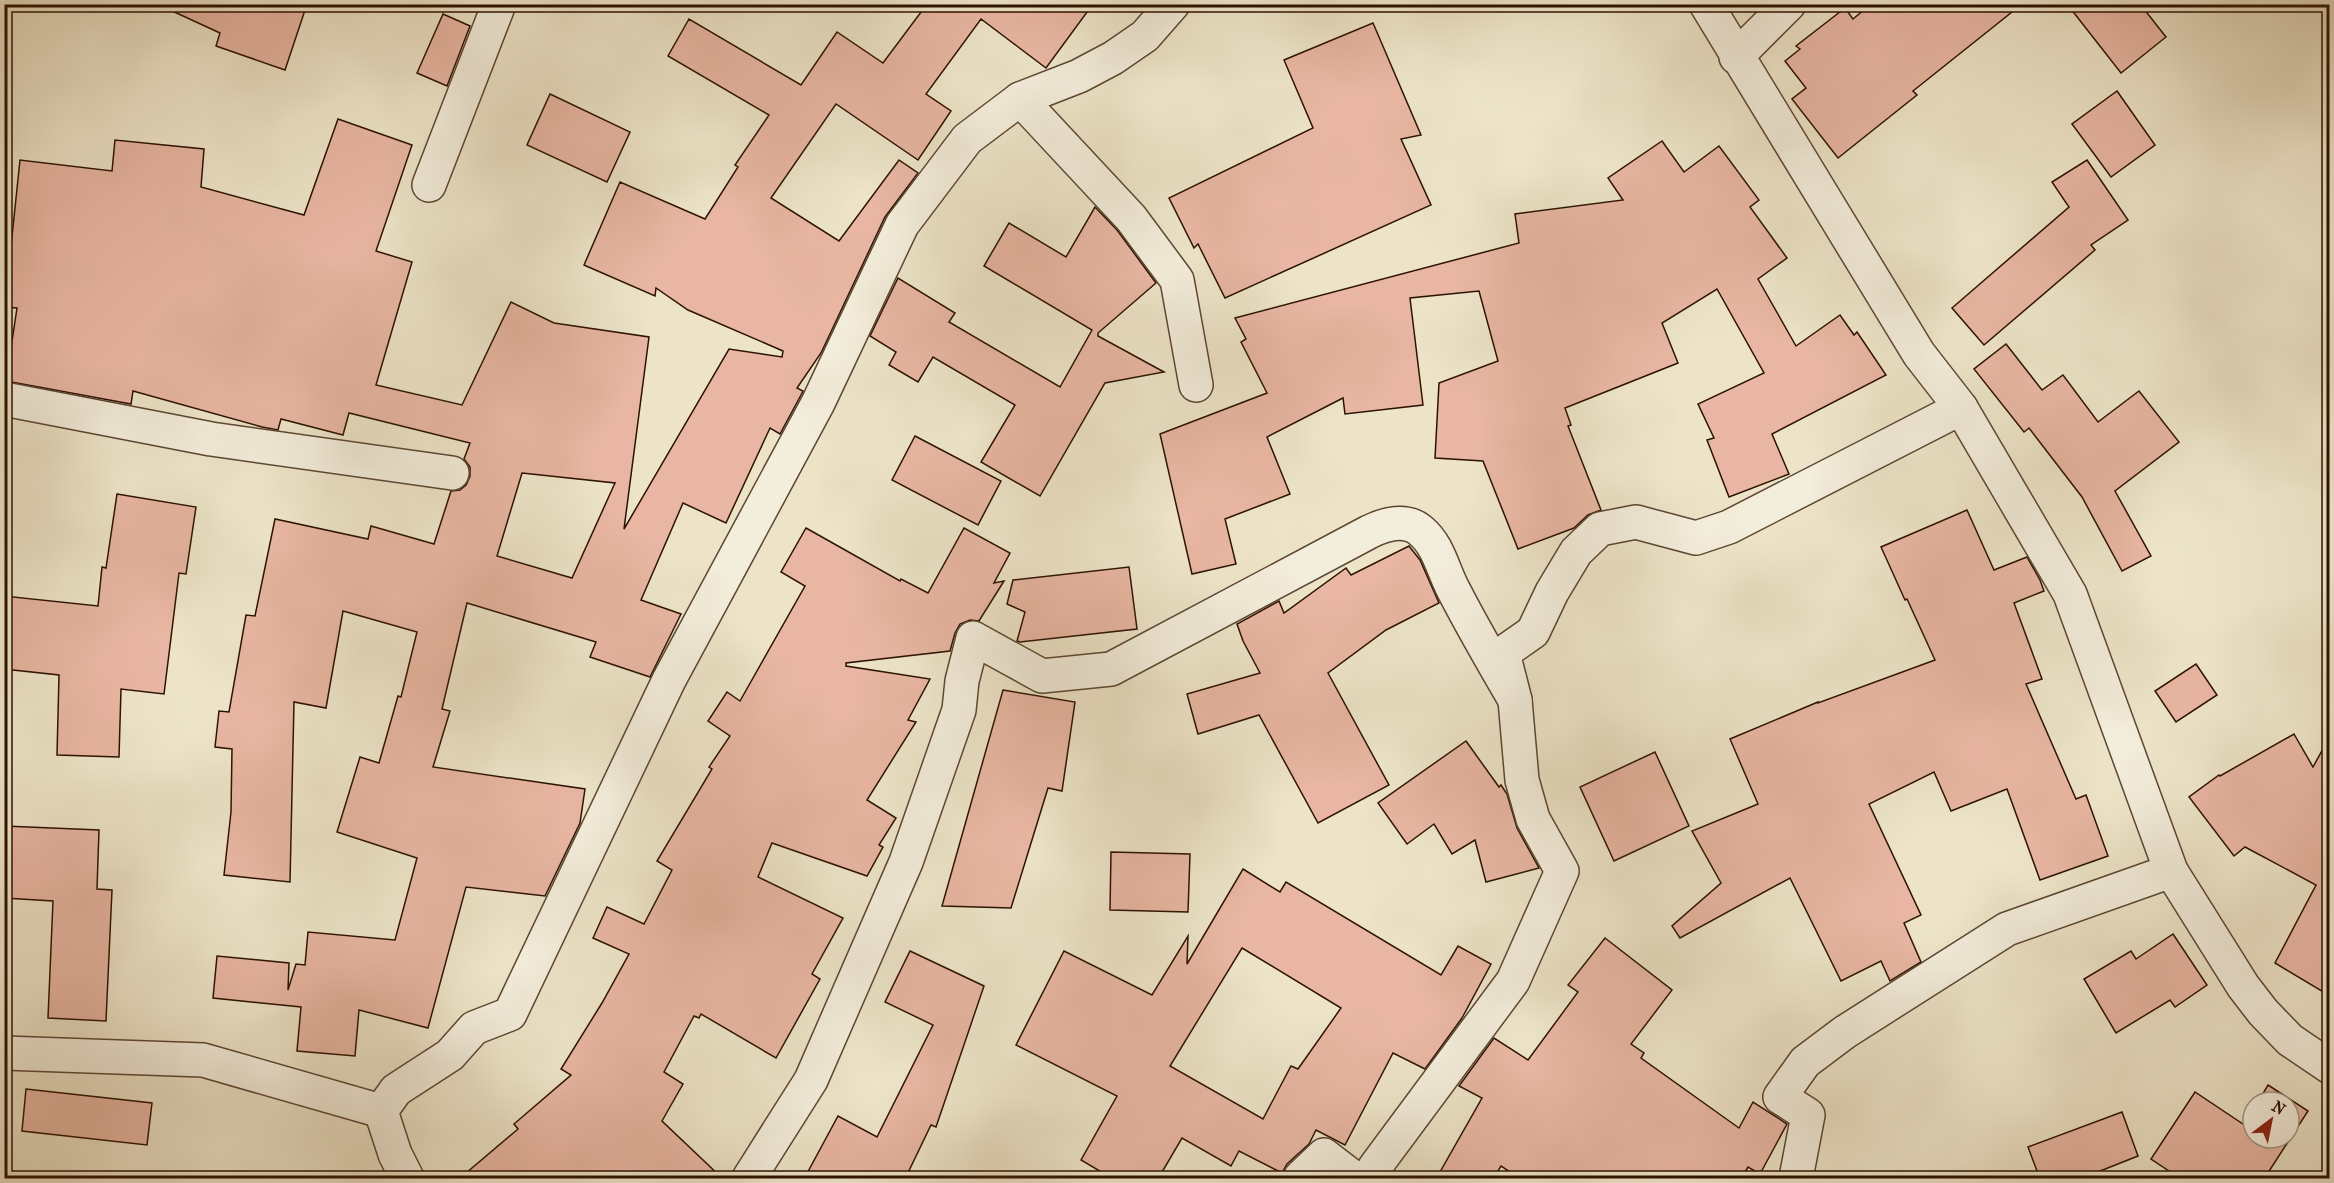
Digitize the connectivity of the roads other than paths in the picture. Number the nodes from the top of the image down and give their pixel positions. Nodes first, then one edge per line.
1 (499, 4) edge
2 (1173, 4) edge
3 (1706, 4) edge
4 (1789, 4) edge
5 (1736, 57) junction
6 (1020, 99) junction
7 (429, 185) dead end
8 (1196, 385) dead end
9 (4, 399) edge
10 (1961, 408) junction
11 (452, 473) dead end
12 (1515, 700) junction
13 (2171, 871) junction
14 (4, 1053) edge
15 (2330, 1067) edge
16 (381, 1111) junction
17 (407, 1179) edge
18 (749, 1179) edge
19 (1300, 1179) edge
20 (1354, 1179) edge
21 (1369, 1179) edge
22 (1796, 1179) edge

1 - 7 street
2 - 6 street
3 - 5 street
4 - 5 street
5 - 10 street
6 - 8 street
6 - 16 street
9 - 11 street
10 - 12 street
10 - 13 street
12 - 18 street
12 - 21 street
13 - 15 street
13 - 22 street
14 - 16 street
16 - 17 street
19 - 20 street

